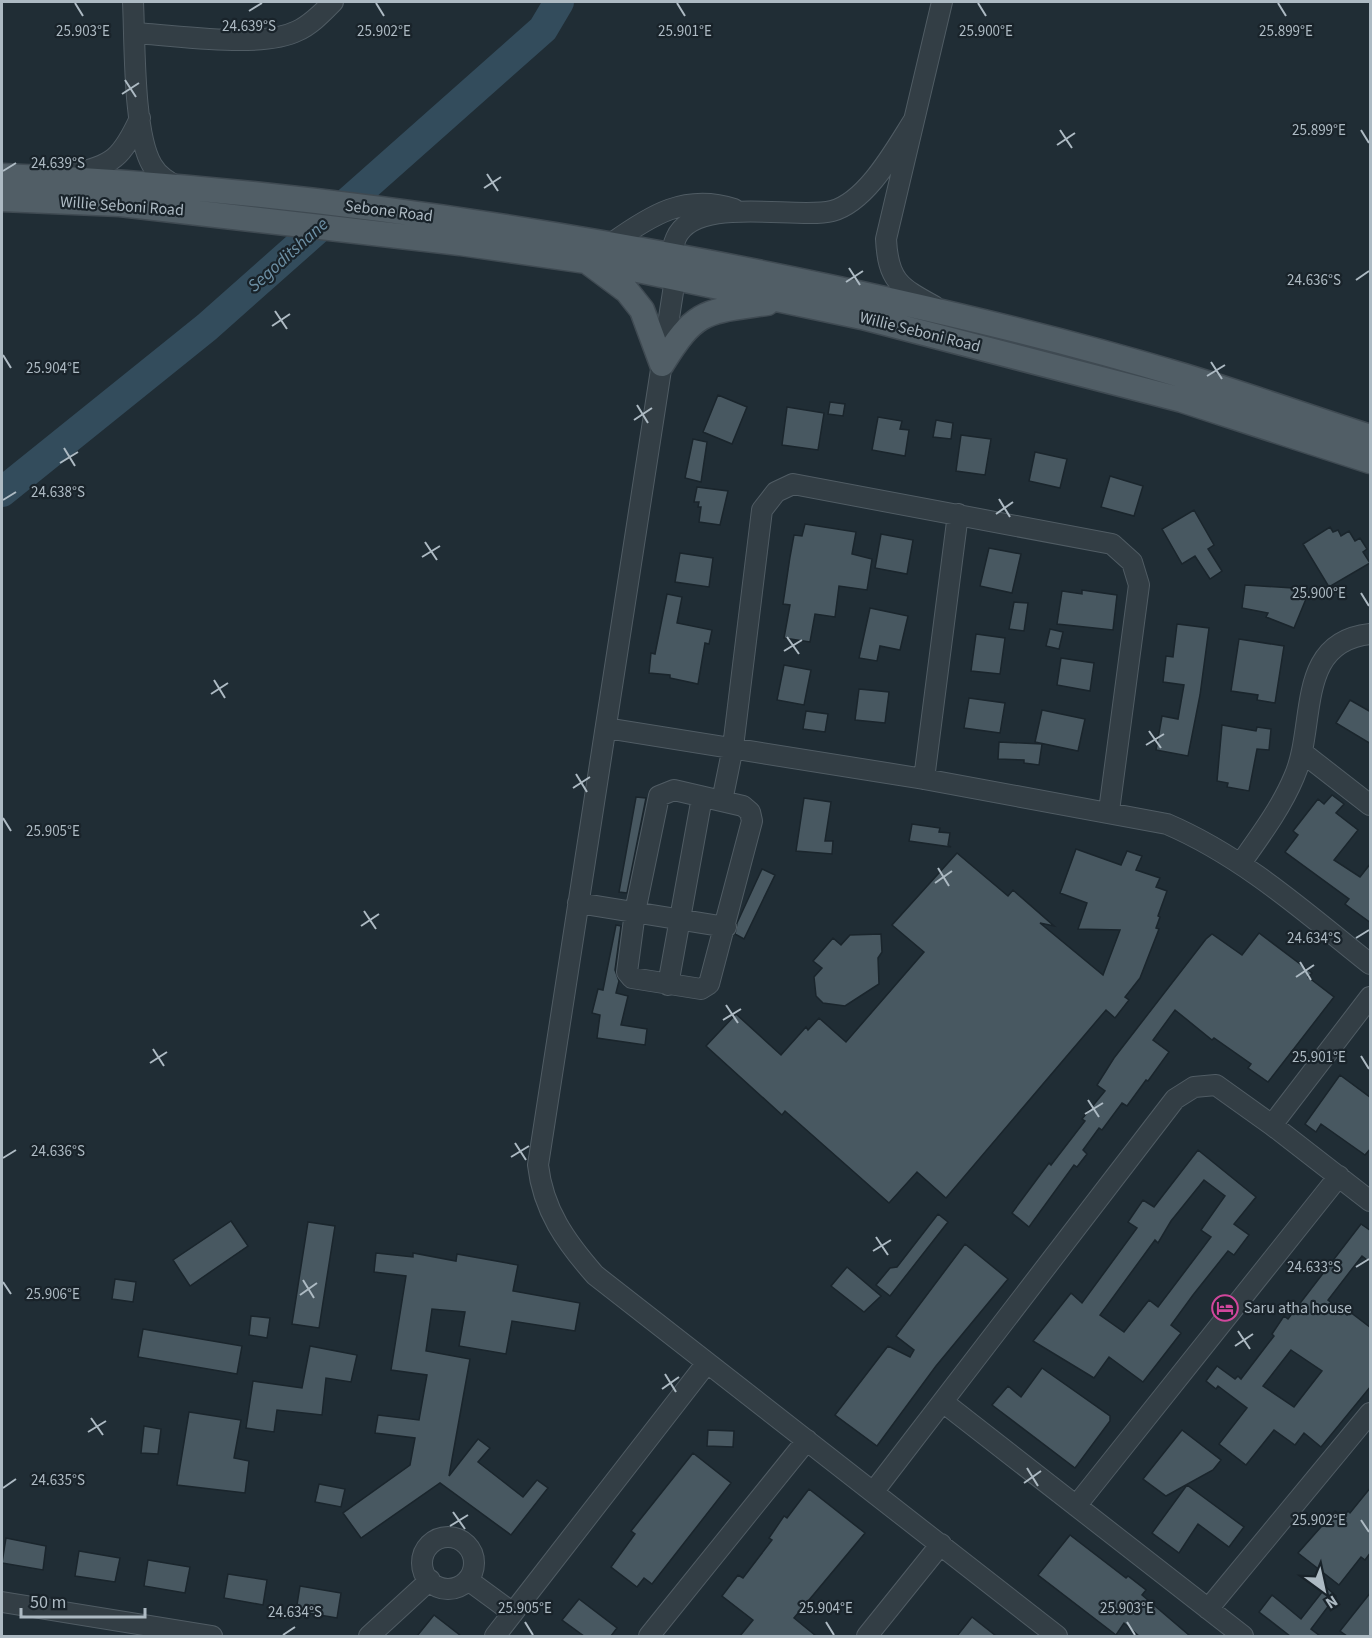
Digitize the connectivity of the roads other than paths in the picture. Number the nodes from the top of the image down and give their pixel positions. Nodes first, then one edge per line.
1 (133, 2) edge
2 (333, 2) edge
3 (942, 2) edge
4 (134, 33) junction
5 (140, 118) junction
6 (914, 120) junction
7 (2, 176) edge
8 (53, 178) junction
9 (183, 189) junction
10 (2, 199) edge
11 (243, 206) junction
12 (736, 210) junction
13 (461, 231) junction
14 (612, 243) junction
15 (587, 261) junction
16 (674, 267) junction
17 (784, 300) junction
18 (945, 312) junction
19 (662, 364) junction
20 (1370, 436) edge
21 (1371, 461) edge
22 (958, 514) junction
23 (1371, 634) edge
24 (606, 728) junction
25 (733, 747) junction
26 (1303, 753) junction
27 (924, 779) junction
28 (702, 797) junction
29 (722, 801) junction
30 (1371, 805) edge
31 (1109, 811) junction
32 (1242, 863) junction
33 (578, 903) junction
34 (635, 912) junction
35 (679, 920) junction
36 (726, 927) junction
37 (1371, 964) edge
38 (668, 985) junction
39 (1371, 997) edge
40 (1272, 1125) junction
41 (1339, 1176) junction
42 (1371, 1201) edge
43 (706, 1364) junction
44 (943, 1402) junction
45 (1371, 1413) edge
46 (807, 1440) junction
47 (874, 1491) junction
48 (1076, 1506) junction
49 (941, 1544) junction
50 (430, 1580) junction
51 (468, 1580) junction
52 (2, 1602) edge
53 (1208, 1609) junction
54 (513, 1613) junction
55 (212, 1636) edge
56 (369, 1636) edge
57 (495, 1636) edge
58 (649, 1636) edge
59 (867, 1636) edge
60 (1057, 1636) edge
61 (1243, 1636) edge

1 - 4 street
2 - 4 street
3 - 6 street
4 - 5 street
5 - 8 street
5 - 9 street
6 - 12 street
6 - 18 street
7 - 8 main road, Willie Seboni Road
8 - 9 main road, Willie Seboni Road
9 - 11 main road, Willie Seboni Road
10 - 11 main road, Willie Seboni Road
11 - 13 main road, Sebone Road
12 - 14 street
12 - 16 street
13 - 14 main road, Willie Seboni Road
13 - 15 main road, Willie Seboni Road
14 - 16 main road, Willie Seboni Road
15 - 16 main road, Willie Seboni Road
15 - 19 main road
16 - 17 main road, Willie Seboni Road
16 - 18 main road, Willie Seboni Road
16 - 19 street
17 - 19 main road
17 - 21 main road, Willie Seboni Road
18 - 20 main road, Willie Seboni Road
19 - 24 street
22 - 25 street
22 - 27 street
22 - 31 street
23 - 26 street
24 - 25 street
24 - 33 street
25 - 27 street
25 - 29 street
26 - 30 street
26 - 32 street
27 - 31 street
28 - 29 street
28 - 34 street
28 - 35 street
29 - 36 street
31 - 32 street
32 - 37 street
33 - 34 street
33 - 43 street
34 - 35 street
34 - 38 street
35 - 36 street
35 - 38 street
36 - 38 street
39 - 40 street
40 - 41 street
40 - 44 street
41 - 42 street
41 - 48 street
43 - 46 street
43 - 54 street
44 - 47 street
44 - 48 street
45 - 53 street
46 - 47 street
46 - 58 street
47 - 49 street
48 - 53 street
49 - 59 street
49 - 60 street
50 - 51 street
50 - 51 street
50 - 56 street
51 - 54 street
52 - 55 street
53 - 61 street
54 - 57 street

